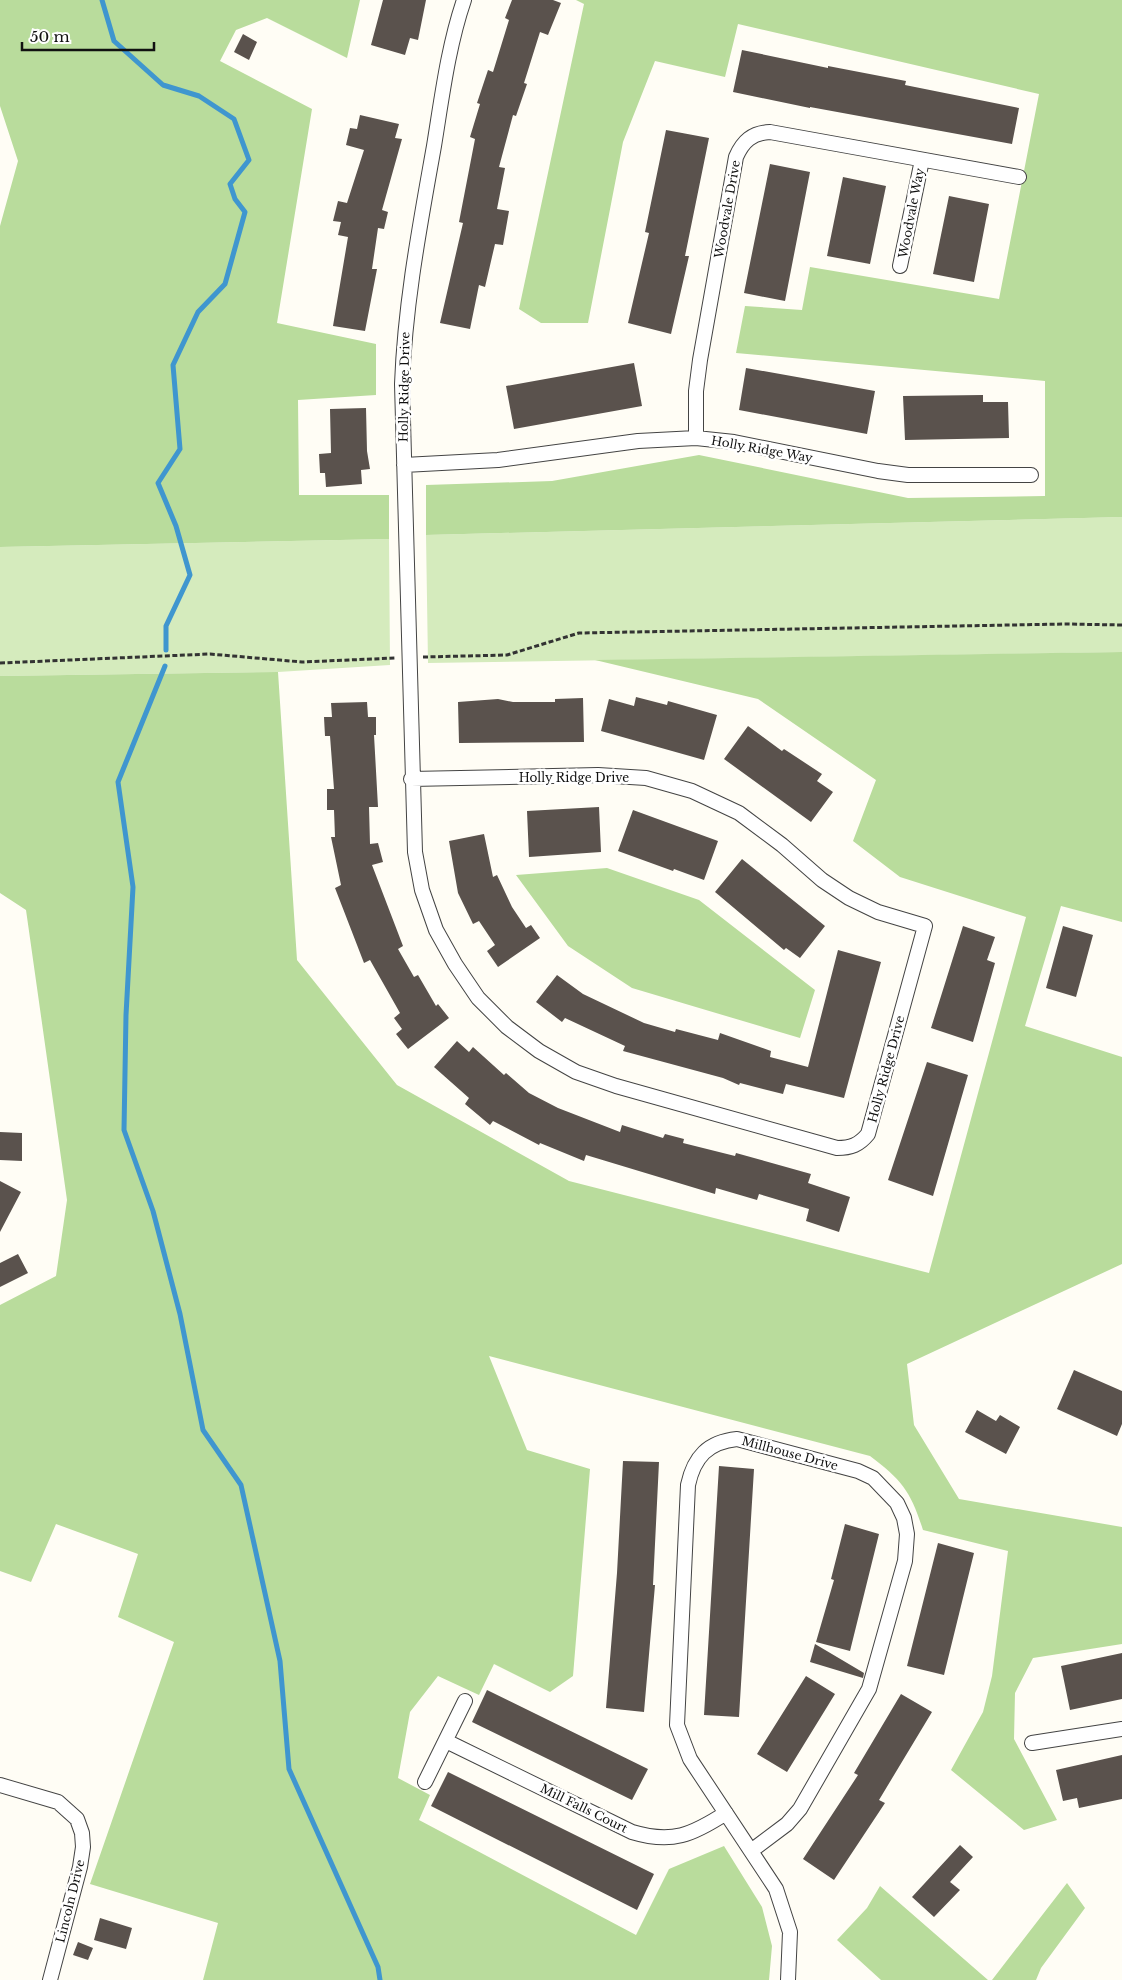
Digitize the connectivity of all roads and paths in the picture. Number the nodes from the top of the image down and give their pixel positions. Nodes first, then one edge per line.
1 (464, 0) edge
2 (922, 160) junction
3 (1019, 177) dead end
4 (900, 266) dead end
5 (696, 438) junction
6 (404, 464) junction
7 (1031, 474) dead end
8 (1122, 625) edge
9 (408, 658) junction
10 (0, 663) edge
11 (411, 779) junction
12 (465, 1701) dead end
13 (1122, 1729) edge
14 (446, 1741) junction
15 (1032, 1743) dead end
16 (425, 1782) dead end
17 (0, 1785) edge
18 (726, 1813) junction
19 (751, 1851) junction
20 (50, 1980) edge
21 (788, 1980) edge

1 - 6 street, Holly Ridge Drive
2 - 3 street, Woodvale Drive
2 - 4 street, Woodvale Way
2 - 5 street, Woodvale Drive
5 - 6 street, Holly Ridge Way
5 - 7 street, Holly Ridge Way
6 - 9 street, Holly Ridge Drive
8 - 9 path
9 - 10 path
9 - 11 street, Holly Ridge Drive
11 - 11 street, Holly Ridge Drive
12 - 14 street
13 - 15 street
14 - 16 street
14 - 18 street, Mill Falls Court
17 - 20 street, Lincoln Drive
18 - 19 street, Millhouse Drive
18 - 19 street, Millhouse Drive
19 - 21 street, Millhouse Drive

